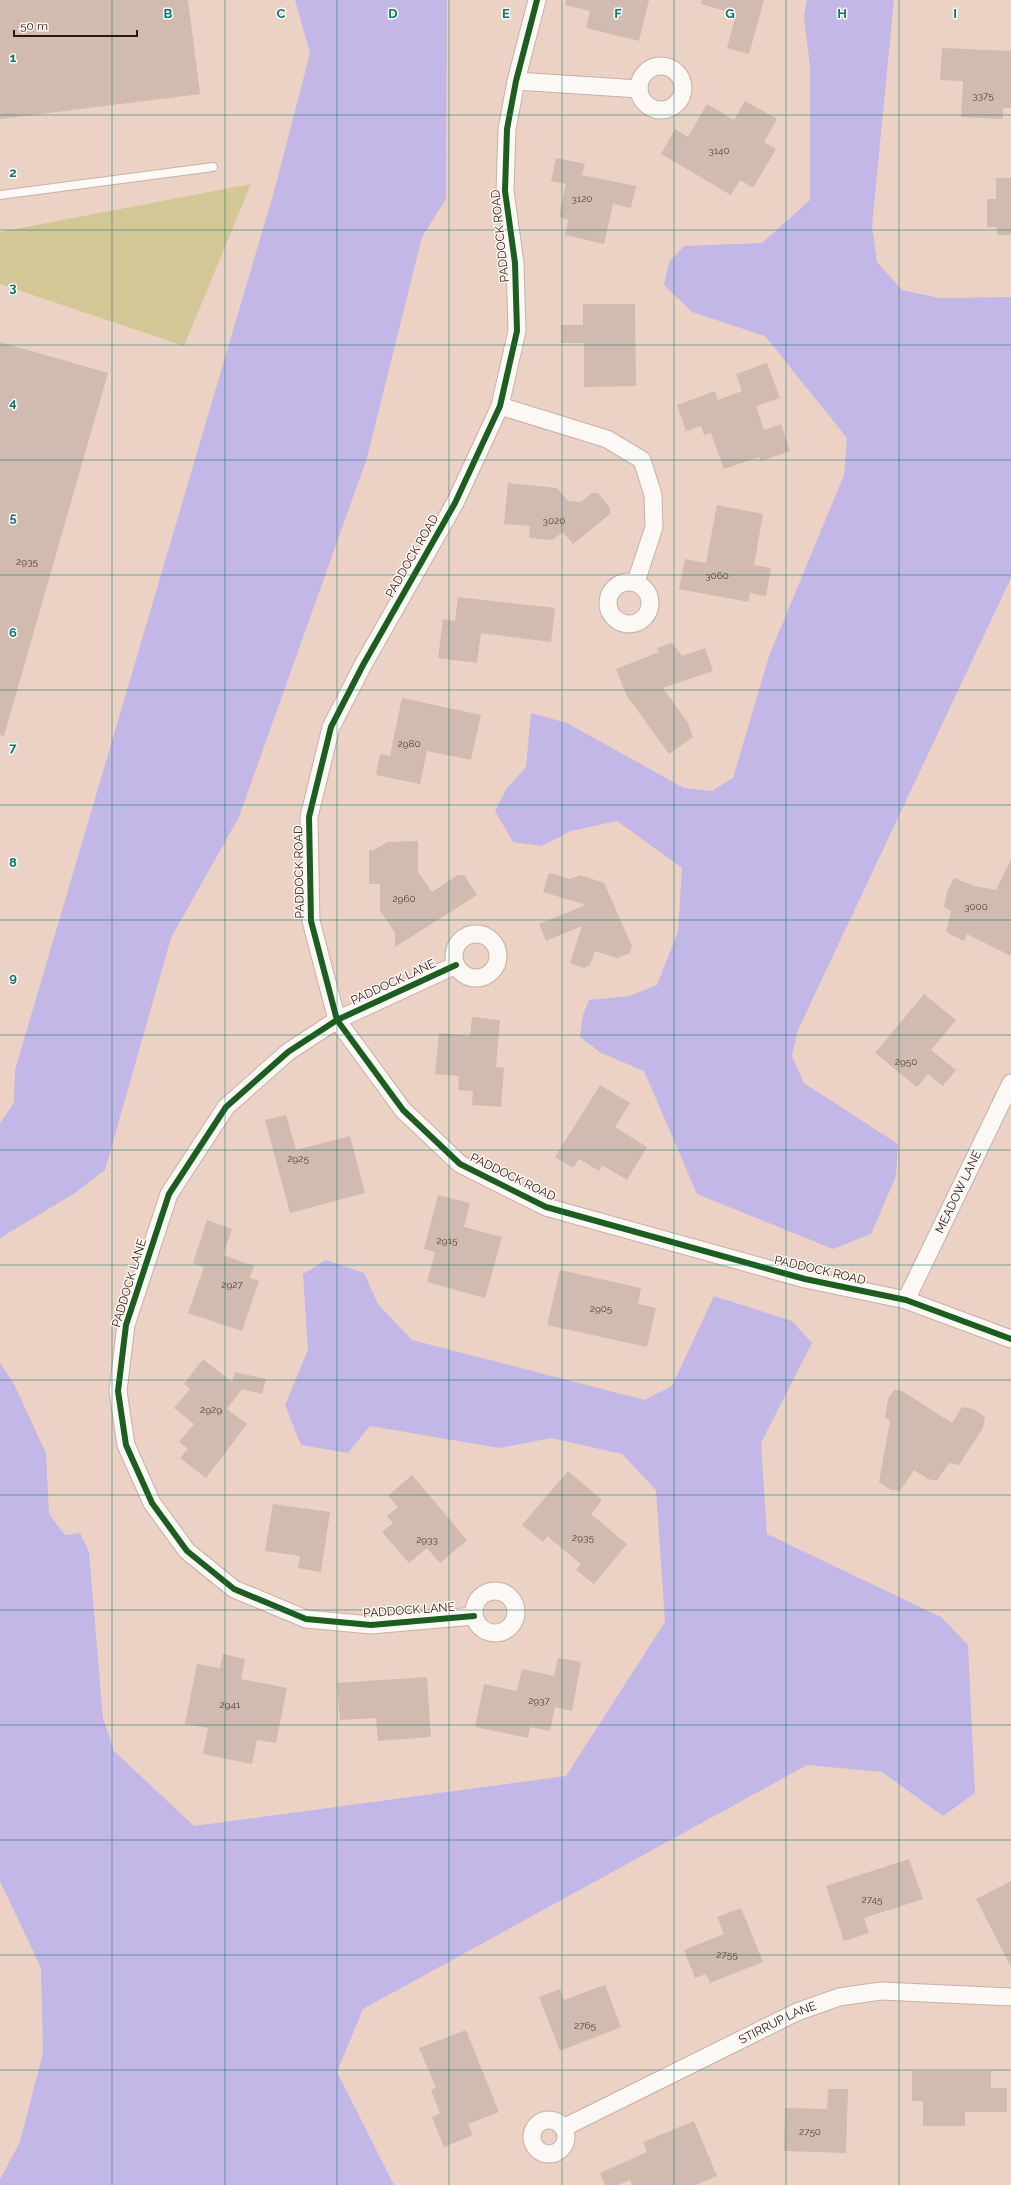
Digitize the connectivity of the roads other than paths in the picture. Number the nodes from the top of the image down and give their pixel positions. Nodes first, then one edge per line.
1 (537, 0) edge
2 (516, 81) junction
3 (639, 89) dead end
4 (213, 167) dead end
5 (0, 195) edge
6 (500, 406) junction
7 (636, 582) dead end
8 (456, 965) dead end
9 (337, 1020) junction
10 (1011, 1083) edge
11 (906, 1300) junction
12 (1011, 1339) edge
13 (474, 1616) dead end
14 (1011, 1997) edge
15 (564, 2128) dead end

1 - 2 street, PADDOCK ROAD
2 - 3 street
2 - 6 street, PADDOCK ROAD
4 - 5 lane
6 - 7 street
6 - 9 street, PADDOCK ROAD
8 - 9 street, PADDOCK LANE
9 - 11 street, PADDOCK ROAD
9 - 13 street, PADDOCK LANE
10 - 11 street, MEADOW LANE
11 - 12 street, PADDOCK ROAD
14 - 15 street, STIRRUP LANE

